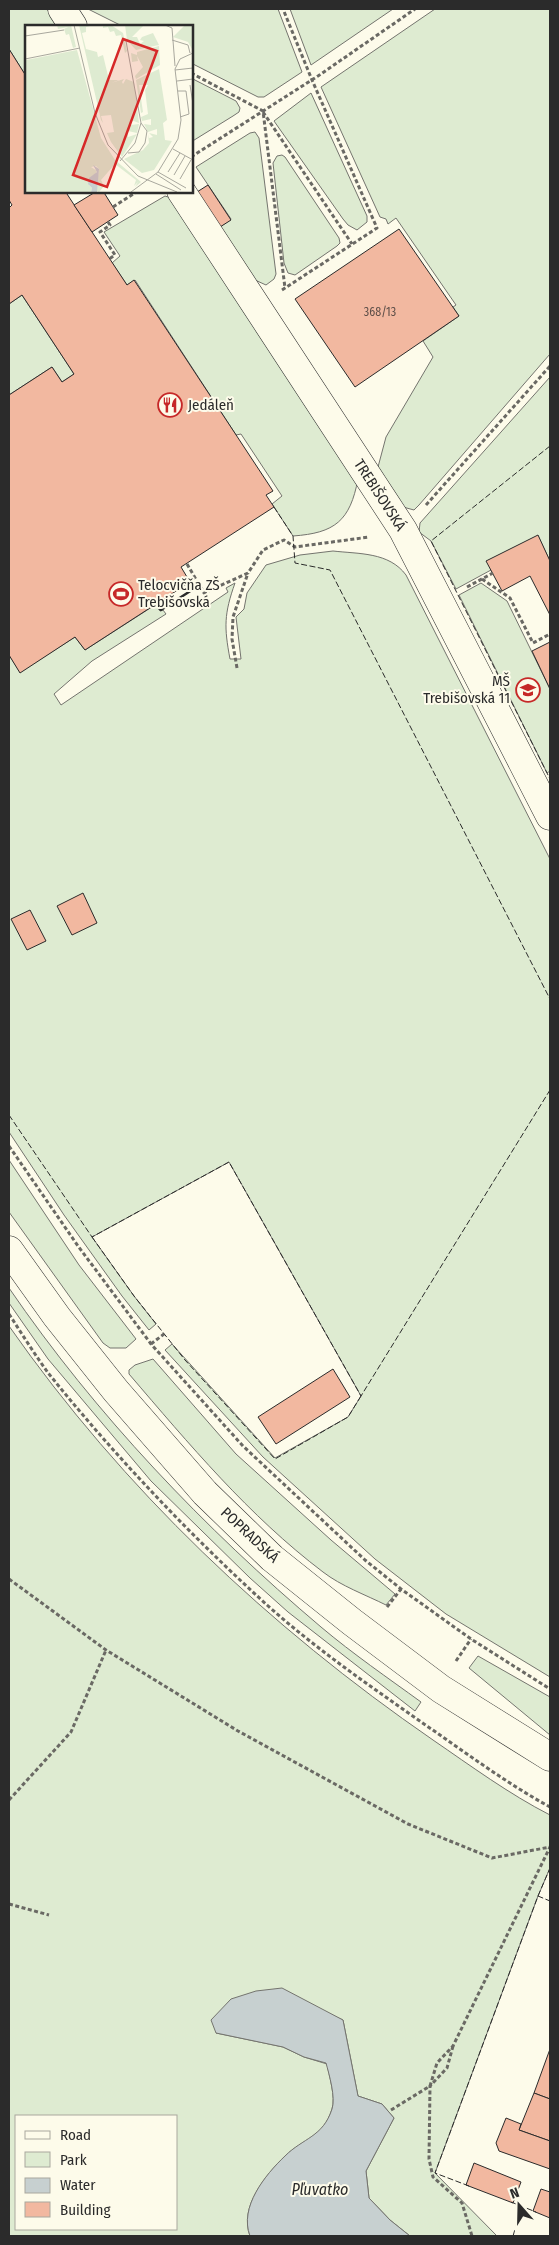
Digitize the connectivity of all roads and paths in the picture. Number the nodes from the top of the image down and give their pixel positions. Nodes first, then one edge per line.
1 (62, 9) edge
2 (283, 9) edge
3 (415, 9) edge
4 (72, 25) edge
5 (192, 74) edge
6 (312, 80) junction
7 (263, 111) junction
8 (192, 156) edge
9 (136, 192) edge
10 (182, 192) edge
11 (113, 207) dead end
12 (108, 222) dead end
13 (352, 244) junction
14 (109, 259) dead end
15 (285, 288) junction
16 (256, 305) junction
17 (550, 366) edge
18 (403, 530) junction
19 (187, 564) dead end
20 (248, 573) junction
21 (493, 573) dead end
22 (482, 579) junction
23 (466, 588) dead end
24 (550, 634) edge
25 (237, 668) dead end
26 (550, 816) edge
27 (9, 1146) edge
28 (9, 1250) edge
29 (164, 1334) dead end
30 (151, 1344) junction
31 (9, 1579) edge
32 (401, 1589) junction
33 (387, 1607) dead end
34 (106, 1650) junction
35 (550, 1689) edge
36 (550, 1757) edge
37 (9, 1800) edge
38 (550, 1847) edge
39 (9, 1904) edge
40 (49, 1915) dead end
41 (453, 2046) junction
42 (430, 2086) junction
43 (391, 2110) dead end
44 (472, 2236) edge

1 - 4 street
2 - 6 path
3 - 6 path
5 - 7 path
6 - 7 path
6 - 13 path
7 - 8 path
7 - 13 path
7 - 15 path
9 - 11 path
10 - 16 street, TREBIŠOVSKÁ
12 - 14 path
13 - 15 path
15 - 16 path
16 - 18 street, TREBIŠOVSKÁ
17 - 18 path
18 - 20 path
18 - 26 street, TREBIŠOVSKÁ
19 - 20 path
20 - 25 path
21 - 22 path
22 - 23 path
22 - 24 path
27 - 30 path
28 - 36 street, POPRADSKÁ
29 - 30 path
30 - 32 path
31 - 34 path
32 - 33 path
32 - 35 path
34 - 37 path
34 - 38 path
38 - 41 path
39 - 40 path
41 - 42 path
41 - 42 path
42 - 43 path
42 - 44 path

